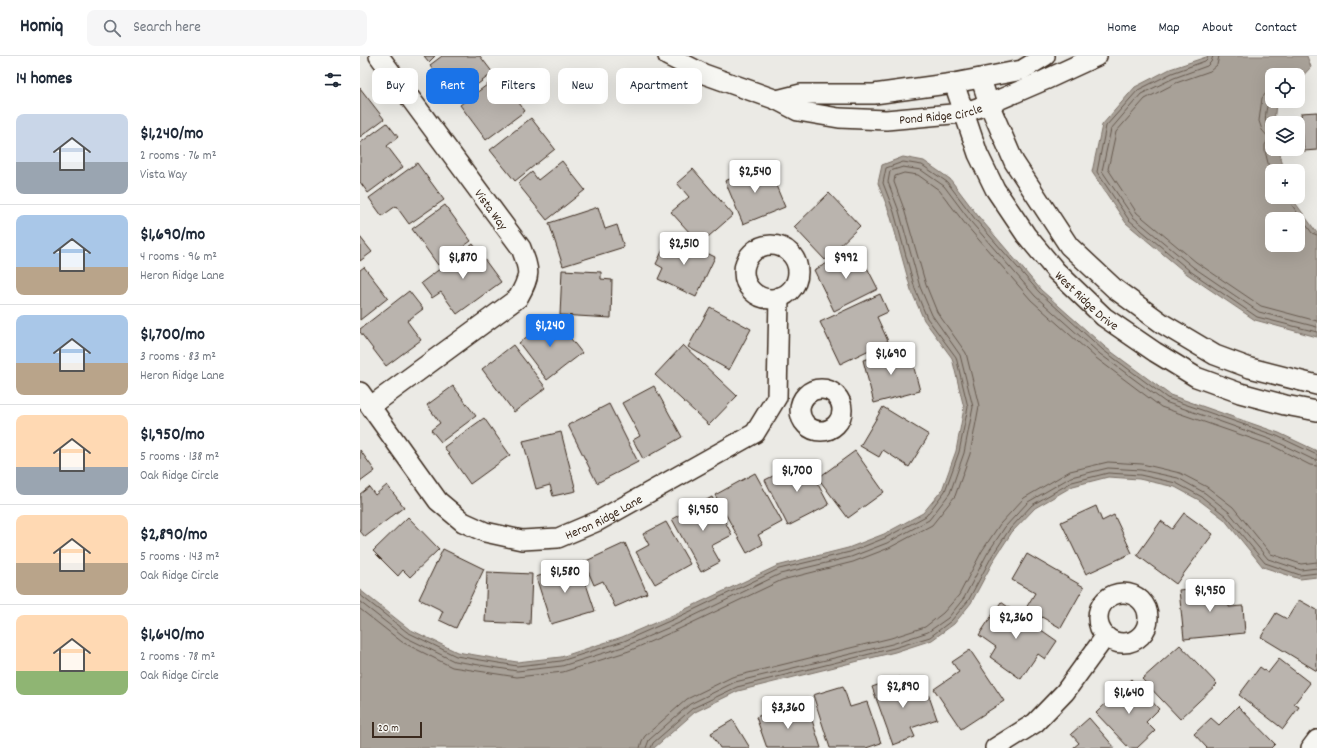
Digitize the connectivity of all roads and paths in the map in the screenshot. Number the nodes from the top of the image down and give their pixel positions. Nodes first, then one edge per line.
1 (379, 56) edge
2 (668, 56) edge
3 (1045, 56) edge
4 (1097, 56) edge
5 (981, 79) junction
6 (954, 83) junction
7 (777, 100) junction
8 (988, 104) junction
9 (963, 113) junction
10 (779, 298) dead end
11 (1317, 385) edge
12 (777, 396) junction
13 (365, 399) edge
14 (801, 405) dead end
15 (1317, 410) edge
16 (1105, 637) dead end
17 (1317, 740) edge
18 (995, 748) edge
19 (1311, 748) edge

1 - 13 street, Vista Way
2 - 7 street, Pond Ridge Circle
3 - 5 street, Pond Ridge Circle
4 - 8 street, Pond Ridge Circle
5 - 6 street, Pond Ridge Circle
5 - 8 street, West Ridge Drive
6 - 7 street, Pond Ridge Circle
6 - 9 street, West Ridge Drive
7 - 9 street, Pond Ridge Circle
8 - 9 street, Pond Ridge Circle
8 - 11 street, West Ridge Drive
9 - 15 street, West Ridge Drive
10 - 12 street, Heron Ridge Lane
12 - 13 street, Heron Ridge Lane
12 - 14 street
16 - 18 street
17 - 19 street

